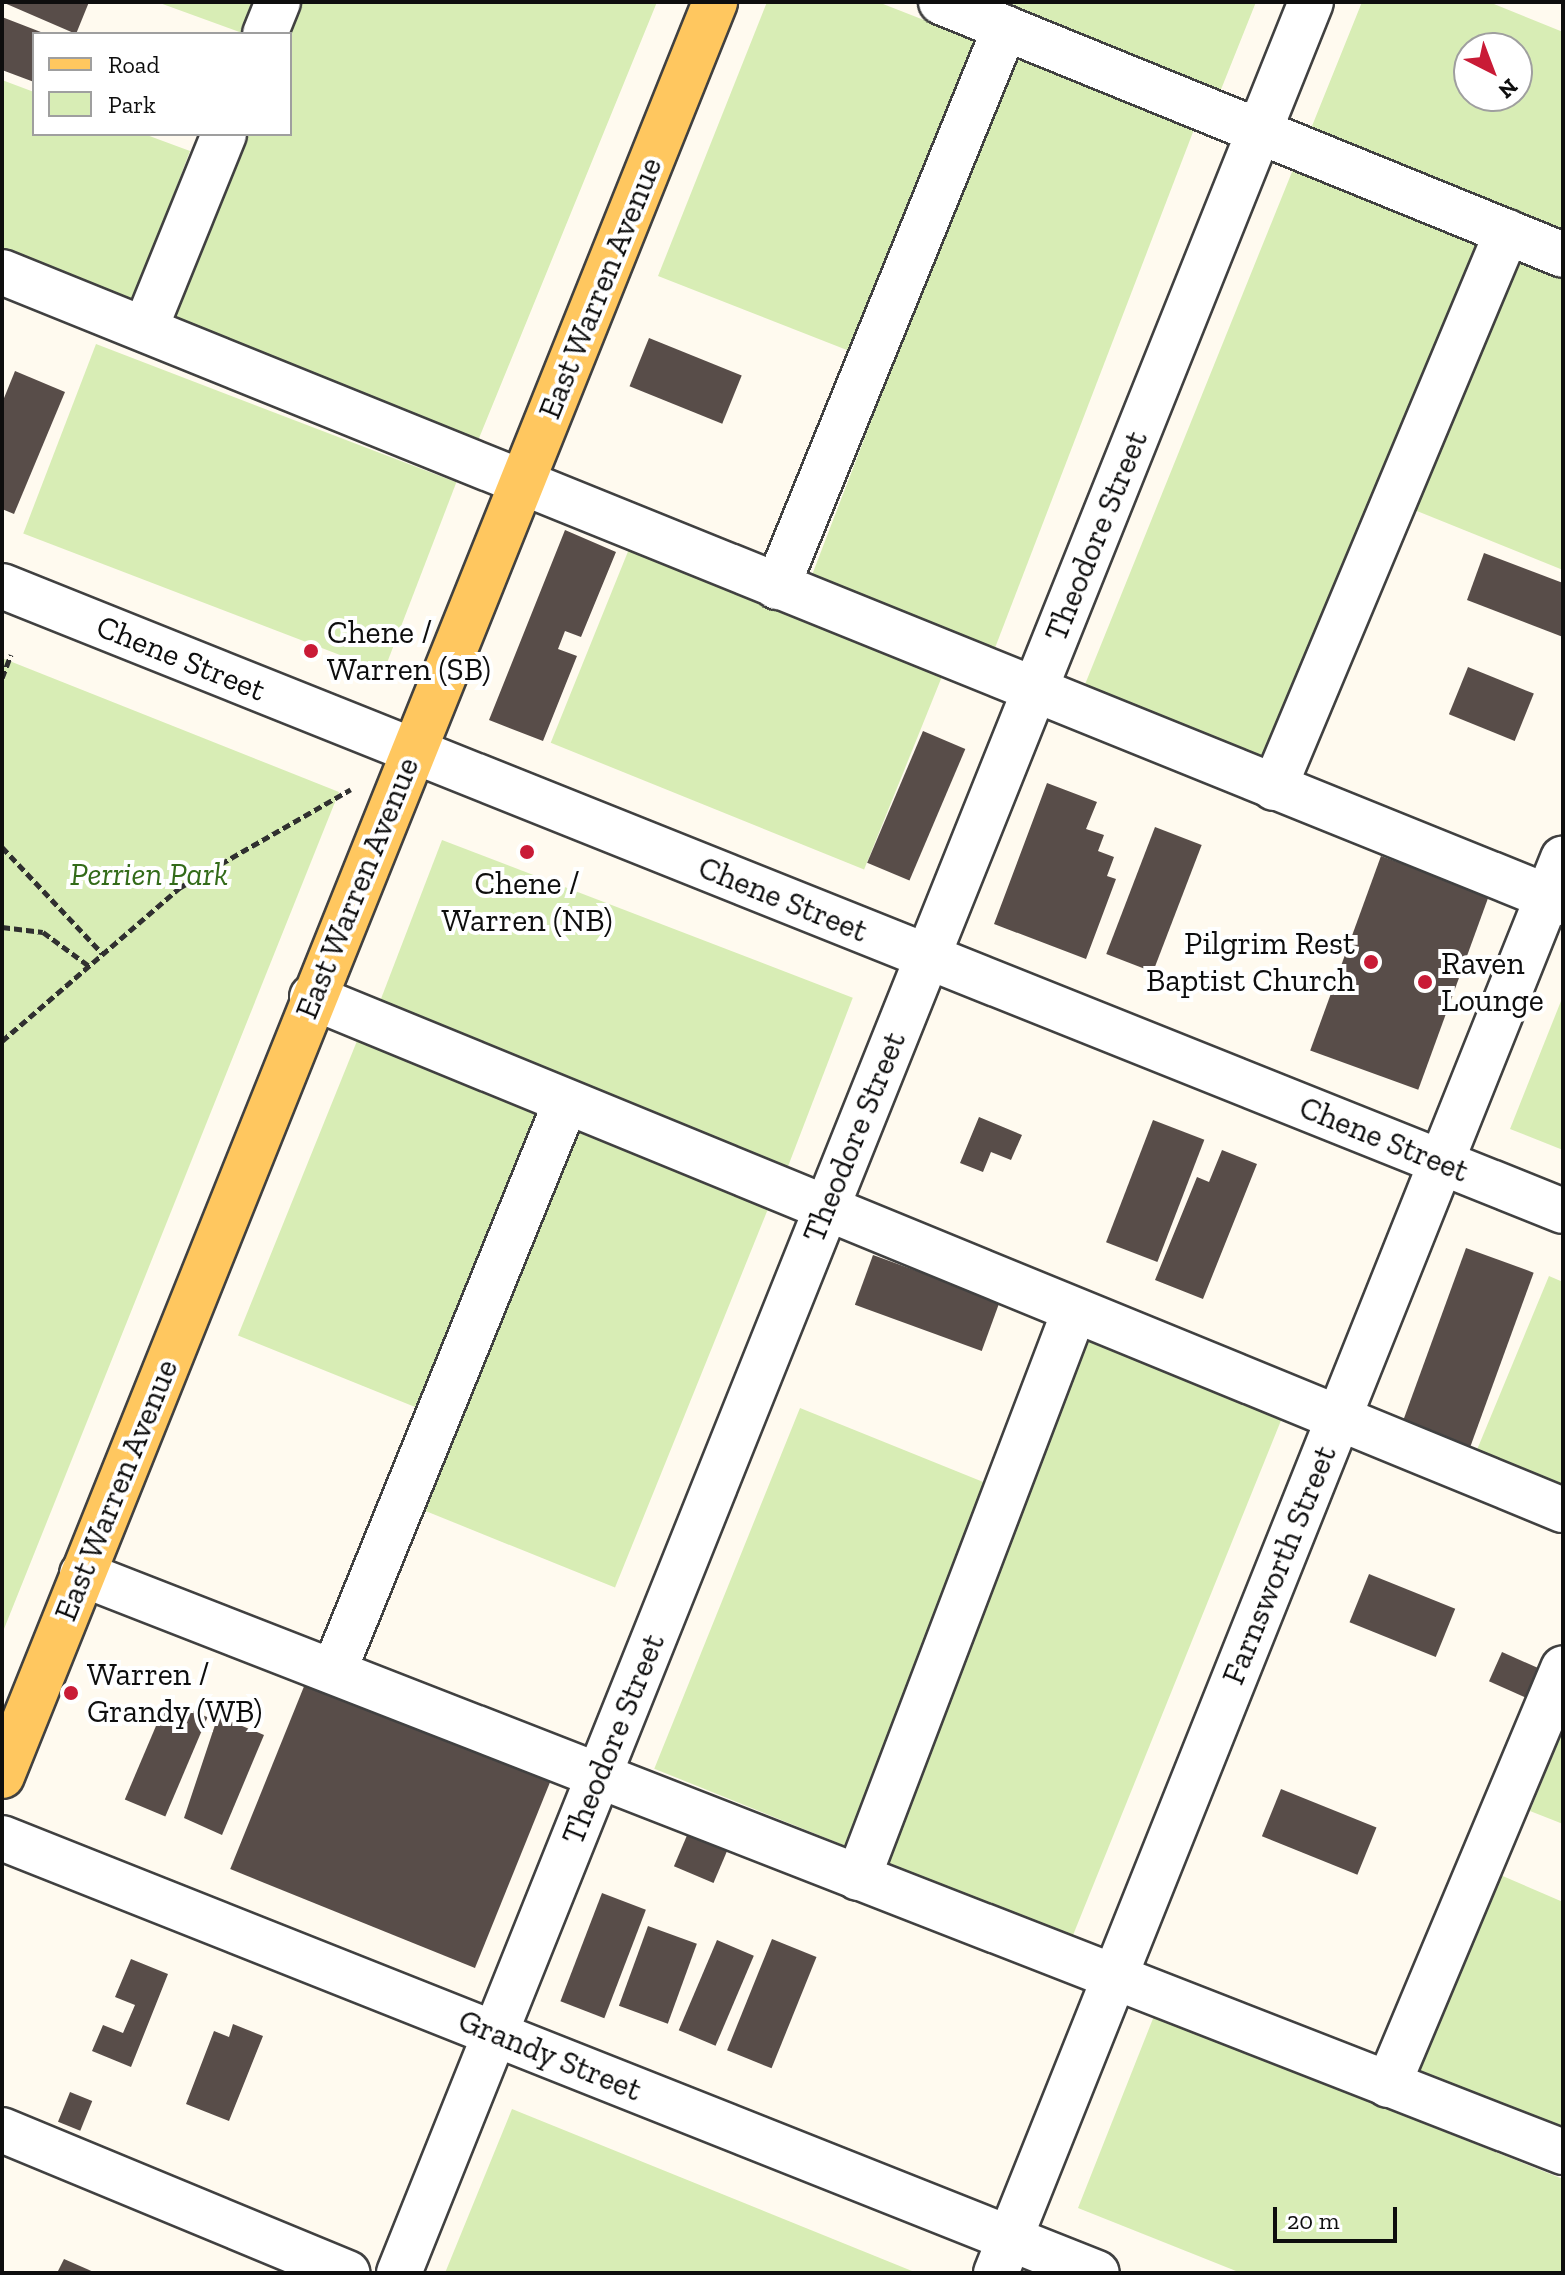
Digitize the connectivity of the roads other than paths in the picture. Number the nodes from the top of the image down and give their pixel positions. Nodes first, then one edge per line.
1 (278, 2) edge
2 (715, 2) edge
3 (941, 2) edge
4 (1311, 2) edge
5 (1005, 28) junction
6 (266, 32) edge
7 (1259, 130) junction
8 (223, 136) edge
9 (1507, 232) junction
10 (1563, 255) edge
11 (2, 272) edge
12 (145, 329) junction
13 (522, 482) junction
14 (2, 586) edge
15 (777, 587) junction
16 (1033, 692) junction
17 (414, 751) junction
18 (1274, 788) junction
19 (1558, 886) edge
20 (927, 957) junction
21 (312, 997) junction
22 (565, 1104) junction
23 (1440, 1162) junction
24 (1563, 1211) edge
25 (824, 1212) junction
26 (1074, 1312) junction
27 (1339, 1417) junction
28 (1563, 1510) edge
29 (82, 1574) junction
30 (1563, 1668) edge
31 (334, 1671) junction
32 (599, 1775) junction
33 (2, 1776) edge
34 (2, 1838) edge
35 (858, 1878) junction
36 (1113, 1979) junction
37 (495, 2033) junction
38 (1388, 2085) junction
39 (2, 2130) edge
40 (1563, 2152) edge
41 (1003, 2256) edge
42 (348, 2273) edge
43 (399, 2273) edge
44 (1097, 2273) edge

1 - 6 street
2 - 13 main road, East Warren Avenue
3 - 5 street
4 - 7 street, Theodore Street
5 - 7 street
5 - 15 street
7 - 9 street
7 - 16 street, Theodore Street
8 - 12 street
9 - 10 street
9 - 18 street
11 - 12 street
12 - 13 street
13 - 15 street
13 - 17 main road, East Warren Avenue
14 - 17 street, Chene Street
15 - 16 street
16 - 18 street
16 - 20 street, Theodore Street
17 - 20 street, Chene Street
17 - 21 main road, East Warren Avenue
18 - 19 street
19 - 23 street, Farnsworth Street
20 - 23 street, Chene Street
20 - 25 street, Theodore Street
21 - 22 street
21 - 29 main road, East Warren Avenue
22 - 25 street
22 - 31 street
23 - 24 street, Chene Street
23 - 27 street, Farnsworth Street
25 - 26 street
25 - 32 street, Theodore Street
26 - 27 street
26 - 35 street
27 - 28 street
27 - 36 street, Farnsworth Street
29 - 31 street
29 - 33 main road, East Warren Avenue
30 - 38 street
31 - 32 street
32 - 35 street
32 - 37 street, Theodore Street
34 - 37 street, Grandy Street
35 - 36 street
36 - 38 street
36 - 41 street, Farnsworth Street
37 - 41 street, Grandy Street
37 - 43 street, Theodore Street
38 - 40 street
39 - 42 street
41 - 44 street, Grandy Street

